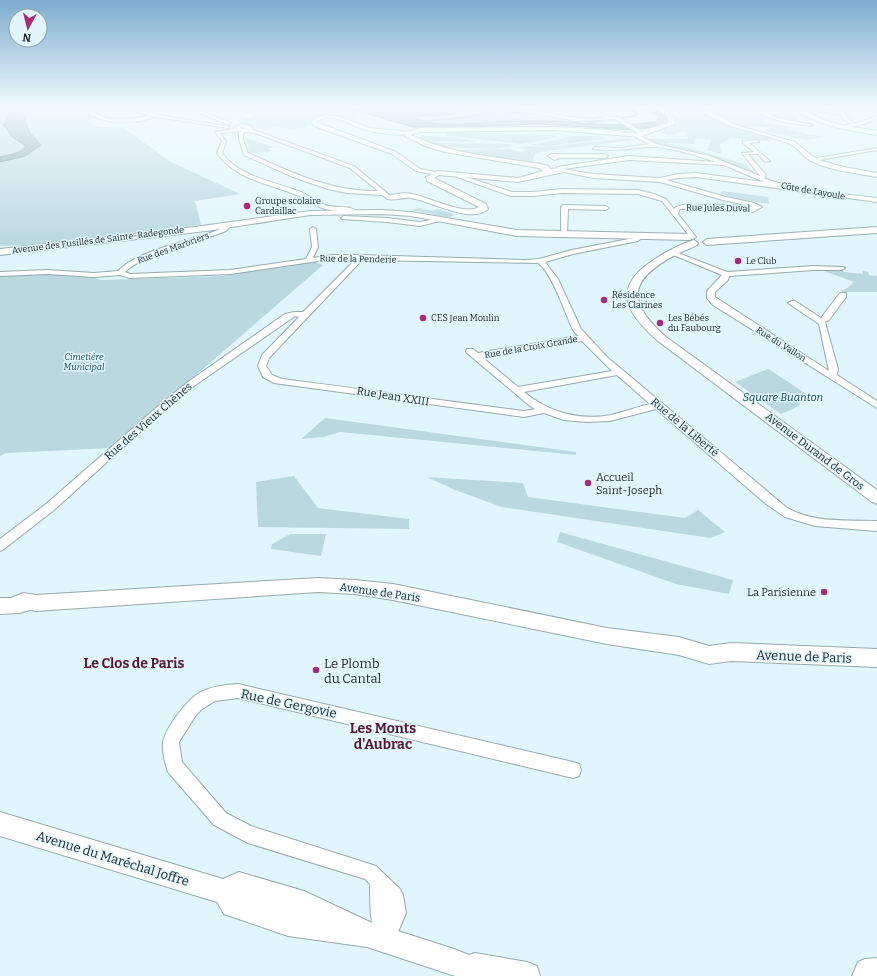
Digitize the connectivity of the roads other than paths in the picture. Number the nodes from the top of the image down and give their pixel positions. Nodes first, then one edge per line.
1 (219, 153) edge
2 (246, 153) edge
3 (310, 153) edge
4 (393, 153) edge
5 (458, 153) edge
6 (688, 153) edge
7 (759, 153) joint
8 (805, 153) edge
9 (856, 153) edge
10 (559, 156) dead end
11 (618, 158) junction
12 (818, 159) junction
13 (767, 161) dead end
14 (726, 164) junction
15 (560, 169) junction
16 (546, 170) junction
17 (438, 173) junction
18 (461, 175) junction
19 (877, 175) edge
20 (761, 178) junction
21 (660, 180) junction
22 (777, 185) junction
23 (387, 196) junction
24 (877, 200) edge
25 (606, 208) dead end
26 (355, 212) junction
27 (402, 213) junction
28 (675, 214) junction
29 (344, 218) dead end
30 (441, 220) junction
31 (227, 224) junction
32 (313, 229) dead end
33 (874, 231) edge
34 (564, 235) junction
35 (641, 236) junction
36 (687, 243) junction
37 (0, 252) edge
38 (362, 257) junction
39 (310, 259) junction
40 (346, 260) junction
41 (539, 261) junction
42 (841, 268) dead end
43 (347, 272) junction
44 (120, 273) junction
45 (0, 274) edge
46 (726, 274) junction
47 (843, 295) dead end
48 (792, 303) dead end
49 (306, 315) junction
50 (821, 321) junction
51 (584, 338) junction
52 (470, 351) dead end
53 (478, 356) junction
54 (620, 372) junction
55 (832, 376) junction
56 (517, 390) junction
57 (877, 405) edge
58 (658, 406) junction
59 (545, 410) junction
60 (877, 498) edge
61 (877, 526) edge
62 (0, 546) edge
63 (15, 604) edge
64 (877, 658) edge
65 (573, 770) dead end
66 (0, 824) edge
67 (376, 936) junction
68 (454, 962) junction
69 (487, 976) edge
70 (527, 976) edge

1 - 26 street
2 - 23 street
3 - 23 street
4 - 17 street
5 - 16 street
6 - 14 street, Côte de Layoule
7 - 13 street
7 - 20 street
8 - 12 street
9 - 12 street
10 - 11 street
11 - 14 street
11 - 15 street
12 - 19 street
14 - 20 street, Côte de Layoule
15 - 16 street
15 - 21 street
16 - 18 street
17 - 18 street
17 - 23 street
18 - 28 street
20 - 22 street, Côte de Layoule
21 - 22 street
21 - 28 street, Rue Jules Duval
22 - 24 street, Côte de Layoule
23 - 27 street
25 - 34 street
26 - 27 street, Avenue des Fusillés de Sainte-Radegonde
26 - 31 street, Avenue des Fusillés de Sainte-Radegonde
27 - 30 street, Avenue des Fusillés de Sainte-Radegonde
28 - 36 street
29 - 30 street
30 - 34 street, Avenue des Fusillés de Sainte-Radegonde
31 - 37 street, Avenue des Fusillés de Sainte-Radegonde
31 - 44 street, Rue des Marbriers
32 - 39 street
33 - 36 street
34 - 35 street, Avenue des Fusillés de Sainte-Radegonde
35 - 36 street, Avenue des Fusillés de Sainte-Radegonde
35 - 41 street, Rue de la Penderie
36 - 46 street
36 - 60 street, Avenue Durand de Gros
38 - 40 street, Rue de la Penderie
38 - 41 street, Rue de la Penderie
38 - 43 street, Rue Jean XXIII
39 - 40 street, Rue de la Penderie
39 - 44 street, Rue de la Penderie
40 - 43 street
41 - 51 street, Rue de la Liberté
42 - 46 street
43 - 49 street, Rue Jean XXIII
44 - 45 street, Rue de la Penderie
46 - 55 street, Rue du Vallon
47 - 50 street
48 - 50 street
49 - 59 street, Rue Jean XXIII
49 - 62 street, Rue des Vieux Chênes
50 - 55 street
51 - 53 street, Rue de la Croix Grande
51 - 54 street, Rue de la Liberté
52 - 53 street
53 - 56 street
54 - 56 street
54 - 58 street, Rue de la Liberté
55 - 57 street, Rue du Vallon
56 - 59 street
58 - 59 street
58 - 61 street, Rue de la Liberté
63 - 64 street, Avenue de Paris
65 - 67 street, Rue de Gergovie
66 - 67 street, Avenue du Maréchal Joffre
67 - 68 street, Avenue du Maréchal Joffre
68 - 69 street, Avenue du Maréchal Joffre
68 - 70 street, Avenue du Maréchal Joffre

